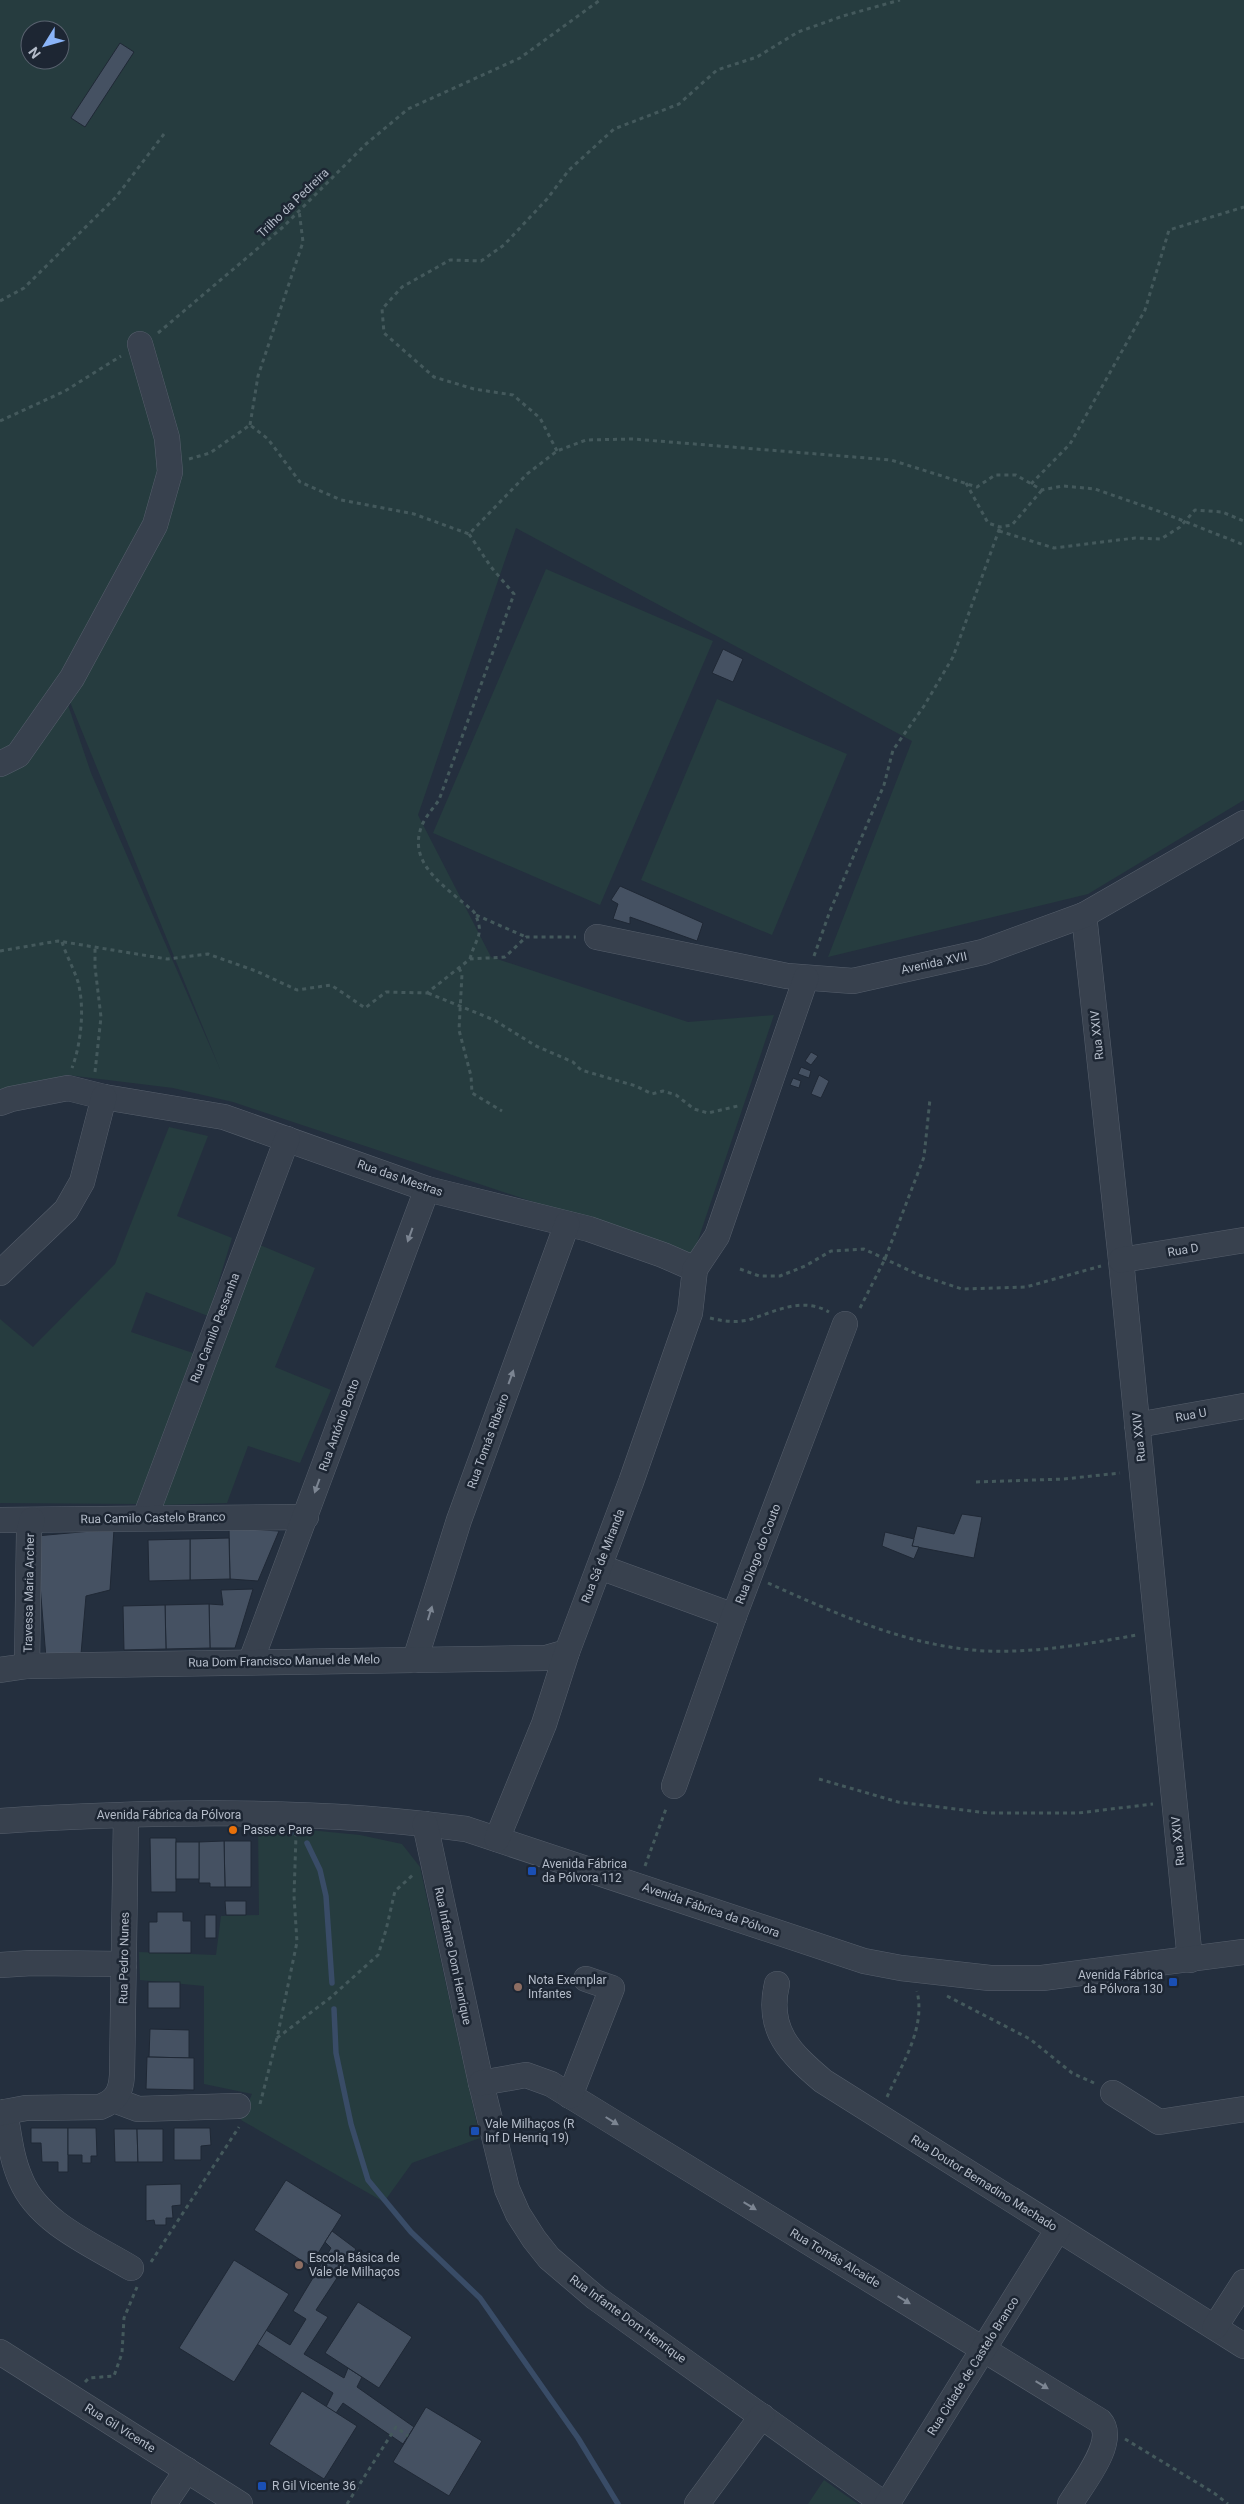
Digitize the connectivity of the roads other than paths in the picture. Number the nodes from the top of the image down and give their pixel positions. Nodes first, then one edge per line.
1 (140, 344) road end
2 (0, 764) edge
3 (1244, 824) edge
4 (1084, 915) junction
5 (597, 937) road end
6 (797, 977) junction
7 (98, 1096) junction
8 (0, 1103) edge
9 (287, 1138) junction
10 (427, 1189) junction
11 (567, 1224) junction
12 (1244, 1240) edge
13 (1121, 1260) junction
14 (694, 1269) junction
15 (0, 1272) edge
16 (845, 1324) road end
17 (1244, 1406) edge
18 (1137, 1425) junction
19 (306, 1517) junction
20 (145, 1518) junction
21 (0, 1520) edge
22 (32, 1520) junction
23 (600, 1566) junction
24 (734, 1616) junction
25 (567, 1652) junction
26 (415, 1660) junction
27 (251, 1661) junction
28 (27, 1666) junction
29 (0, 1670) edge
30 (674, 1786) road end
31 (126, 1814) junction
32 (0, 1821) edge
33 (425, 1824) junction
34 (497, 1839) junction
35 (1244, 1952) edge
36 (1190, 1960) junction
37 (124, 1964) junction
38 (0, 1965) edge
39 (586, 1979) dead end
40 (776, 1984) dead end
41 (481, 2083) junction
42 (1113, 2093) road end
43 (570, 2096) junction
44 (114, 2100) junction
45 (1244, 2109) edge
46 (2, 2112) edge
47 (245, 2113) road end
48 (1058, 2229) junction
49 (139, 2274) road end
50 (1244, 2282) edge
51 (1216, 2328) junction
52 (1244, 2346) edge
53 (984, 2349) junction
54 (0, 2352) edge
55 (762, 2416) junction
56 (187, 2470) junction
57 (164, 2504) edge
58 (240, 2504) edge
59 (697, 2504) edge
60 (885, 2504) edge
61 (1070, 2504) edge

1 - 2 street
3 - 4 street, Avenida XVII
4 - 6 street, Avenida XVII
4 - 13 street, Rua XXIV
5 - 6 street, Avenida XVII
6 - 14 street
7 - 8 street
7 - 9 street, Rua das Mestras
7 - 15 street
9 - 10 street, Rua das Mestras
9 - 20 street, Rua Camilo Pessanha
10 - 11 street, Rua das Mestras
10 -> 19 street, Rua António Botto
11 - 14 street, Rua das Mestras
26 -> 11 street, Rua Tomás Ribeiro
12 - 13 street, Rua D
13 - 18 street, Rua XXIV
14 - 23 street, Rua Sá de Miranda
16 - 24 street, Rua Diogo do Couto
17 - 18 street, Rua U
18 - 36 street, Rua XXIV
19 - 20 street, Rua Camilo Castelo Branco
19 - 27 street, Rua António Botto
20 - 22 street, Rua Camilo Castelo Branco
21 - 22 street, Rua Camilo Castelo Branco
22 - 28 street, Travessa Maria Archer
23 - 24 street
23 - 25 street, Rua Sá de Miranda
24 - 30 street, Rua Diogo do Couto
25 - 26 street, Rua Dom Francisco Manuel de Melo
25 - 34 street, Rua Sá de Miranda
26 - 27 street, Rua Dom Francisco Manuel de Melo
27 - 28 street, Rua Dom Francisco Manuel de Melo
28 - 29 street, Rua Dom Francisco Manuel de Melo
31 - 32 street, Avenida Fábrica da Pólvora
31 - 33 street, Avenida Fábrica da Pólvora
31 - 37 street, Rua Pedro Nunes
33 - 34 street, Avenida Fábrica da Pólvora
33 - 41 street, Rua Infante Dom Henrique
34 - 36 street, Avenida Fábrica da Pólvora
35 - 36 street, Avenida Fábrica da Pólvora
37 - 38 street
37 - 44 street, Rua Pedro Nunes
39 - 43 street
40 - 48 street, Rua Doutor Bernadino Machado
41 - 43 street, Rua Tomás Alcaide
41 - 55 street, Rua Infante Dom Henrique
42 - 45 street
43 -> 53 street, Rua Tomás Alcaide
44 - 46 street
44 - 47 street
46 - 49 street
48 - 51 street, Rua Doutor Bernadino Machado
48 - 53 street, Rua Cidade de Castelo Branco
50 - 51 street
51 - 52 street, Rua Doutor Bernadino Machado
53 - 60 street, Rua Cidade de Castelo Branco
53 -> 61 street, Rua Tomás Alcaide
54 - 56 street, Rua Gil Vicente
55 - 59 street
55 - 60 street, Rua Infante Dom Henrique
56 - 57 street
56 - 58 street, Rua Gil Vicente

